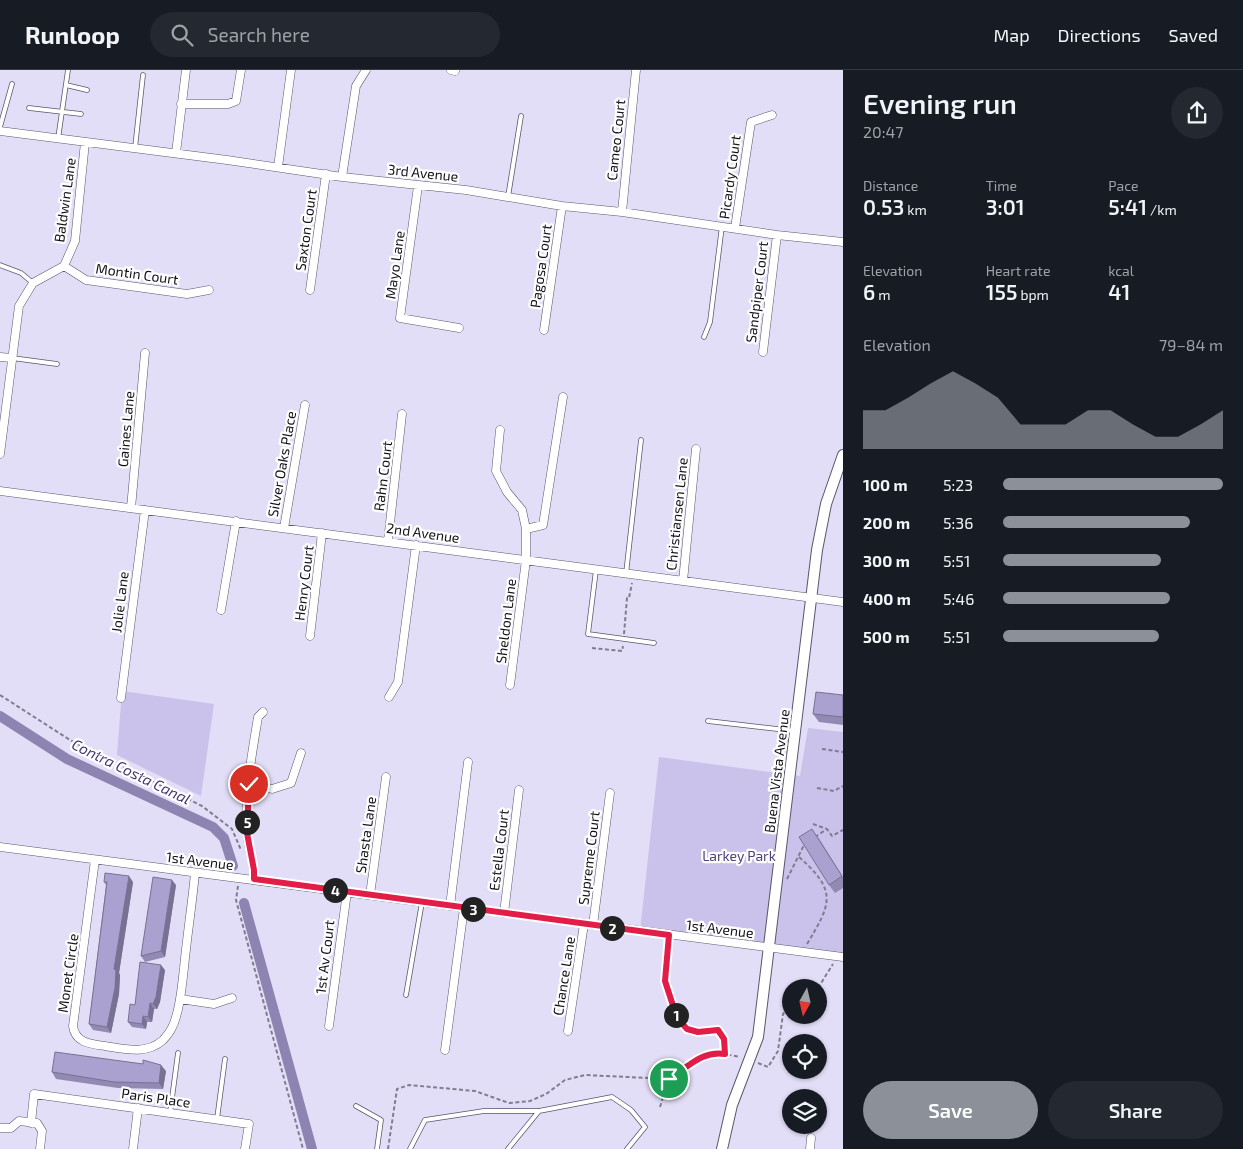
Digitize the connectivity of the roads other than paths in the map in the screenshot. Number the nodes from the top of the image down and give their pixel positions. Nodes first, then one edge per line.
1 (68, 70) edge
2 (186, 70) edge
3 (241, 70) edge
4 (291, 70) edge
5 (366, 70) edge
6 (636, 70) edge
7 (143, 75) dead end
8 (12, 84) dead end
9 (66, 86) junction
10 (87, 90) dead end
11 (181, 104) junction
12 (29, 108) dead end
13 (62, 112) junction
14 (81, 114) dead end
15 (772, 115) dead end
16 (521, 116) dead end
17 (0, 129) edge
18 (58, 139) junction
19 (85, 142) junction
20 (135, 148) junction
21 (176, 153) junction
22 (278, 167) junction
23 (326, 174) junction
24 (342, 177) junction
25 (418, 186) junction
26 (508, 197) junction
27 (562, 206) junction
28 (622, 212) junction
29 (722, 226) junction
30 (735, 228) junction
31 (776, 235) junction
32 (843, 242) edge
33 (0, 265) edge
34 (64, 266) junction
35 (33, 283) junction
36 (209, 290) dead end
37 (310, 290) dead end
38 (459, 328) dead end
39 (544, 330) dead end
40 (704, 336) dead end
41 (763, 352) dead end
42 (145, 353) dead end
43 (0, 357) edge
44 (12, 358) junction
45 (57, 364) dead end
46 (563, 397) dead end
47 (305, 405) dead end
48 (402, 414) dead end
49 (500, 430) dead end
50 (641, 440) dead end
51 (696, 449) dead end
52 (0, 454) edge
53 (843, 455) edge
54 (0, 491) edge
55 (131, 508) junction
56 (145, 510) junction
57 (236, 521) junction
58 (284, 528) junction
59 (526, 529) junction
60 (322, 533) junction
61 (388, 541) junction
62 (416, 545) junction
63 (526, 560) junction
64 (596, 570) junction
65 (626, 574) junction
66 (683, 581) junction
67 (812, 598) junction
68 (843, 602) edge
69 (221, 610) dead end
70 (310, 636) dead end
71 (654, 643) dead end
72 (510, 685) dead end
73 (389, 697) dead end
74 (121, 698) dead end
75 (263, 712) dead end
76 (708, 721) dead end
77 (796, 731) junction
78 (301, 753) dead end
79 (468, 762) dead end
80 (386, 777) dead end
81 (249, 784) junction
82 (519, 790) dead end
83 (610, 793) dead end
84 (0, 847) edge
85 (95, 860) junction
86 (195, 874) junction
87 (254, 879) junction
88 (347, 892) junction
89 (370, 895) junction
90 (422, 902) junction
91 (450, 906) junction
92 (464, 908) junction
93 (504, 913) junction
94 (588, 925) junction
95 (770, 948) junction
96 (841, 957) edge
97 (406, 996) dead end
98 (232, 998) dead end
99 (180, 999) junction
100 (329, 1026) dead end
101 (568, 1031) dead end
102 (445, 1050) dead end
103 (178, 1053) dead end
104 (225, 1059) dead end
105 (356, 1106) dead end
106 (138, 1108) junction
107 (539, 1111) junction
108 (170, 1113) junction
109 (218, 1119) junction
110 (31, 1122) junction
111 (0, 1128) edge
112 (812, 1138) dead end
113 (40, 1149) edge
114 (133, 1149) edge
115 (245, 1149) edge
116 (378, 1149) edge
117 (410, 1149) edge
118 (508, 1149) edge
119 (627, 1149) edge
120 (722, 1149) edge
121 (810, 1149) edge

1 - 9 lane
2 - 11 street
3 - 11 street
4 - 22 street
5 - 24 street
6 - 28 street, Cameo Court
7 - 20 lane
8 - 17 lane
9 - 10 lane
9 - 13 lane
11 - 21 street
12 - 13 lane
13 - 14 lane
13 - 18 lane
15 - 30 street, Picardy Court
16 - 26 lane
17 - 18 street, 3rd Avenue
18 - 19 street, 3rd Avenue
19 - 20 street, 3rd Avenue
19 - 34 street, Baldwin Lane
20 - 21 street, 3rd Avenue
21 - 22 street, 3rd Avenue
22 - 23 street, 3rd Avenue
23 - 24 street, 3rd Avenue
23 - 37 street, Saxton Court
24 - 25 street, 3rd Avenue
25 - 26 street, 3rd Avenue
25 - 38 street, Mayo Lane
26 - 27 street, 3rd Avenue
27 - 28 street, 3rd Avenue
27 - 39 street, Pagosa Court
28 - 29 street, 3rd Avenue
29 - 30 street, 3rd Avenue
29 - 40 lane
30 - 31 street, 3rd Avenue
31 - 32 street, 3rd Avenue
31 - 41 street, Sandpiper Court
33 - 35 lane
34 - 35 street
34 - 36 street, Montin Court
35 - 44 street
42 - 55 street, Gaines Lane
43 - 44 street
44 - 45 lane
44 - 52 street
46 - 59 street
47 - 58 street, Silver Oaks Place
48 - 61 street, Rahn Court
49 - 59 street, Sheldon Lane
50 - 65 lane
51 - 66 street, Christiansen Lane
53 - 67 street, Buena Vista Avenue
54 - 55 street, 2nd Avenue
55 - 56 street, 2nd Avenue
56 - 57 street, 2nd Avenue
56 - 74 street, Jolie Lane
57 - 58 street, 2nd Avenue
57 - 69 street
58 - 60 street, 2nd Avenue
59 - 63 street, Sheldon Lane
60 - 61 street, 2nd Avenue
60 - 70 street, Henry Court
61 - 62 street, 2nd Avenue
62 - 63 street, 2nd Avenue
62 - 73 street
63 - 64 street, 2nd Avenue
63 - 72 street, Sheldon Lane
64 - 65 street, 2nd Avenue
64 - 71 lane
65 - 66 street, 2nd Avenue
66 - 67 street, 2nd Avenue
67 - 68 street, 2nd Avenue
67 - 77 street, Buena Vista Avenue
75 - 81 street
76 - 77 lane
77 - 95 street, Buena Vista Avenue
78 - 81 street
79 - 91 street
80 - 89 street, Shasta Lane
81 - 87 street
82 - 93 street, Estella Court
83 - 94 street, Supreme Court
84 - 85 street, 1st Avenue
85 - 86 street, 1st Avenue
85 - 99 street, Monet Circle
86 - 87 street, 1st Avenue
86 - 99 street, Monet Circle
87 - 88 street, 1st Avenue
88 - 89 street, 1st Avenue
88 - 100 street, 1st Av Court
89 - 90 street, 1st Avenue
90 - 91 street, 1st Avenue
90 - 97 lane
91 - 92 street, 1st Avenue
92 - 93 street, 1st Avenue
92 - 102 street
93 - 94 street, 1st Avenue
94 - 95 street, 1st Avenue
94 - 101 street, Chance Lane
95 - 96 street, 1st Avenue
95 - 120 street, Buena Vista Avenue
98 - 99 street
103 - 108 lane
104 - 109 lane
105 - 116 lane
106 - 108 street, Paris Place
106 - 110 street, Paris Place
106 - 114 street
107 - 117 lane
107 - 118 lane
107 - 119 lane
108 - 109 street, Paris Place
109 - 115 street, Paris Place
110 - 111 street
110 - 113 street
112 - 121 street

